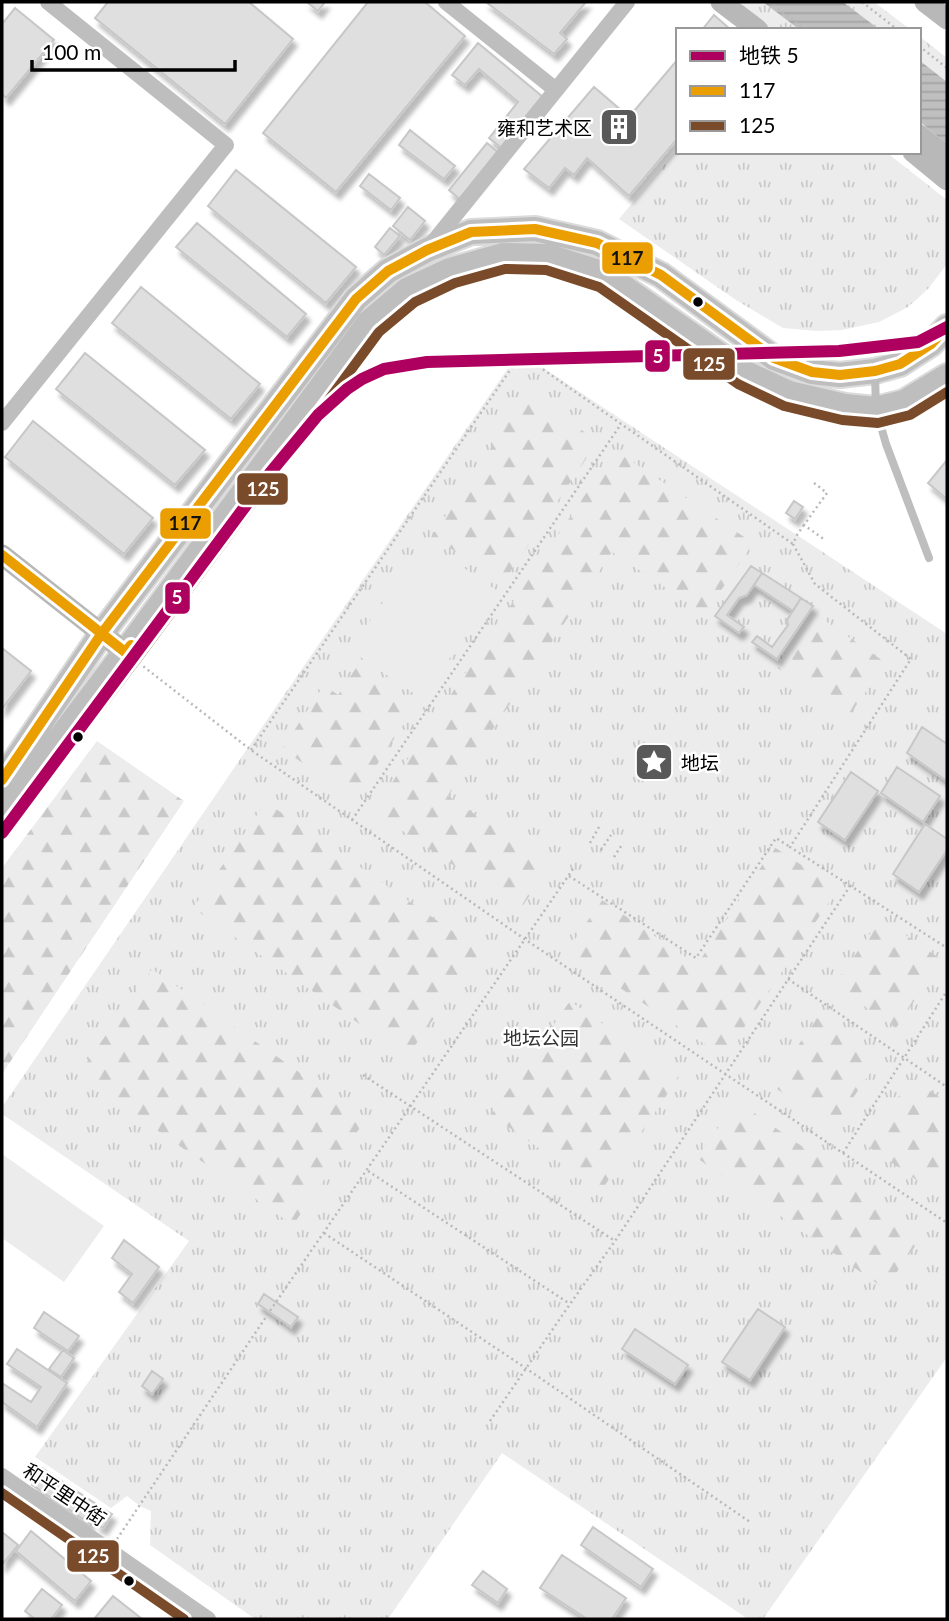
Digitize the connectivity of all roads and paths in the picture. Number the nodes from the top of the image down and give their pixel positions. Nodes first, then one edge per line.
1 (48, 2) edge
2 (446, 2) edge
3 (627, 2) edge
4 (721, 2) edge
5 (769, 2) edge
6 (862, 2) edge
7 (925, 2) edge
8 (947, 19) edge
9 (755, 28) edge
10 (803, 28) edge
11 (895, 28) edge
12 (921, 48) edge
13 (947, 68) edge
14 (556, 90) junction
15 (921, 137) edge
16 (915, 154) edge
17 (947, 157) edge
18 (947, 180) edge
19 (427, 250) junction
20 (947, 327) edge
21 (875, 371) junction
22 (947, 376) edge
23 (876, 409) junction
24 (2, 423) edge
25 (621, 424) junction
26 (814, 483) dead end
27 (804, 525) junction
28 (825, 540) dead end
29 (793, 544) junction
30 (2, 555) edge
31 (929, 558) dead end
32 (102, 633) junction
33 (125, 652) junction
34 (251, 750) junction
35 (2, 780) edge
36 (2, 814) edge
37 (352, 820) junction
38 (599, 827) dead end
39 (611, 835) dead end
40 (590, 843) dead end
41 (623, 843) dead end
42 (790, 847) junction
43 (601, 850) dead end
44 (614, 858) dead end
45 (573, 869) dead end
46 (569, 876) junction
47 (850, 886) junction
48 (526, 940) junction
49 (947, 948) edge
50 (788, 979) junction
51 (947, 992) edge
52 (905, 1058) junction
53 (725, 1074) junction
54 (363, 1075) dead end
55 (947, 1087) edge
56 (411, 1107) junction
57 (843, 1153) junction
58 (367, 1171) junction
59 (947, 1223) edge
60 (324, 1233) junction
61 (615, 1241) junction
62 (570, 1304) junction
63 (527, 1369) junction
64 (490, 1421) dead end
65 (2, 1476) edge
66 (750, 1522) dead end
67 (110, 1550) junction
68 (208, 1619) edge

1 - 24 street
2 - 14 street
3 - 14 street
4 - 9 street
5 - 10 path
6 - 11 path
7 - 8 street
12 - 13 path
14 - 19 street
15 - 17 street
16 - 18 street
19 - 21 main road
19 - 32 main road
20 - 21 main road
21 - 23 lane
22 - 23 main road
23 - 31 lane
23 - 33 main road
25 - 29 path
25 - 34 path
25 - 37 path
26 - 27 path
27 - 28 path
27 - 29 path
29 - 42 path
30 - 32 street
32 - 33 street
32 - 35 main road
33 - 34 path
33 - 36 main road
34 - 37 path
37 - 48 path
38 - 40 path
39 - 43 path
41 - 44 path
42 - 46 path
42 - 47 path
45 - 46 path
46 - 48 path
47 - 49 path
47 - 50 path
48 - 53 path
48 - 56 path
50 - 52 path
50 - 53 path
51 - 52 path
52 - 55 path
52 - 57 path
53 - 57 path
53 - 61 path
54 - 56 path
56 - 58 path
56 - 61 path
57 - 59 path
58 - 60 path
58 - 62 path
60 - 63 path
60 - 67 path
61 - 62 path
62 - 63 path
63 - 64 path
63 - 66 path
65 - 67 street, 和平里中街
67 - 68 street, 和平里中街

